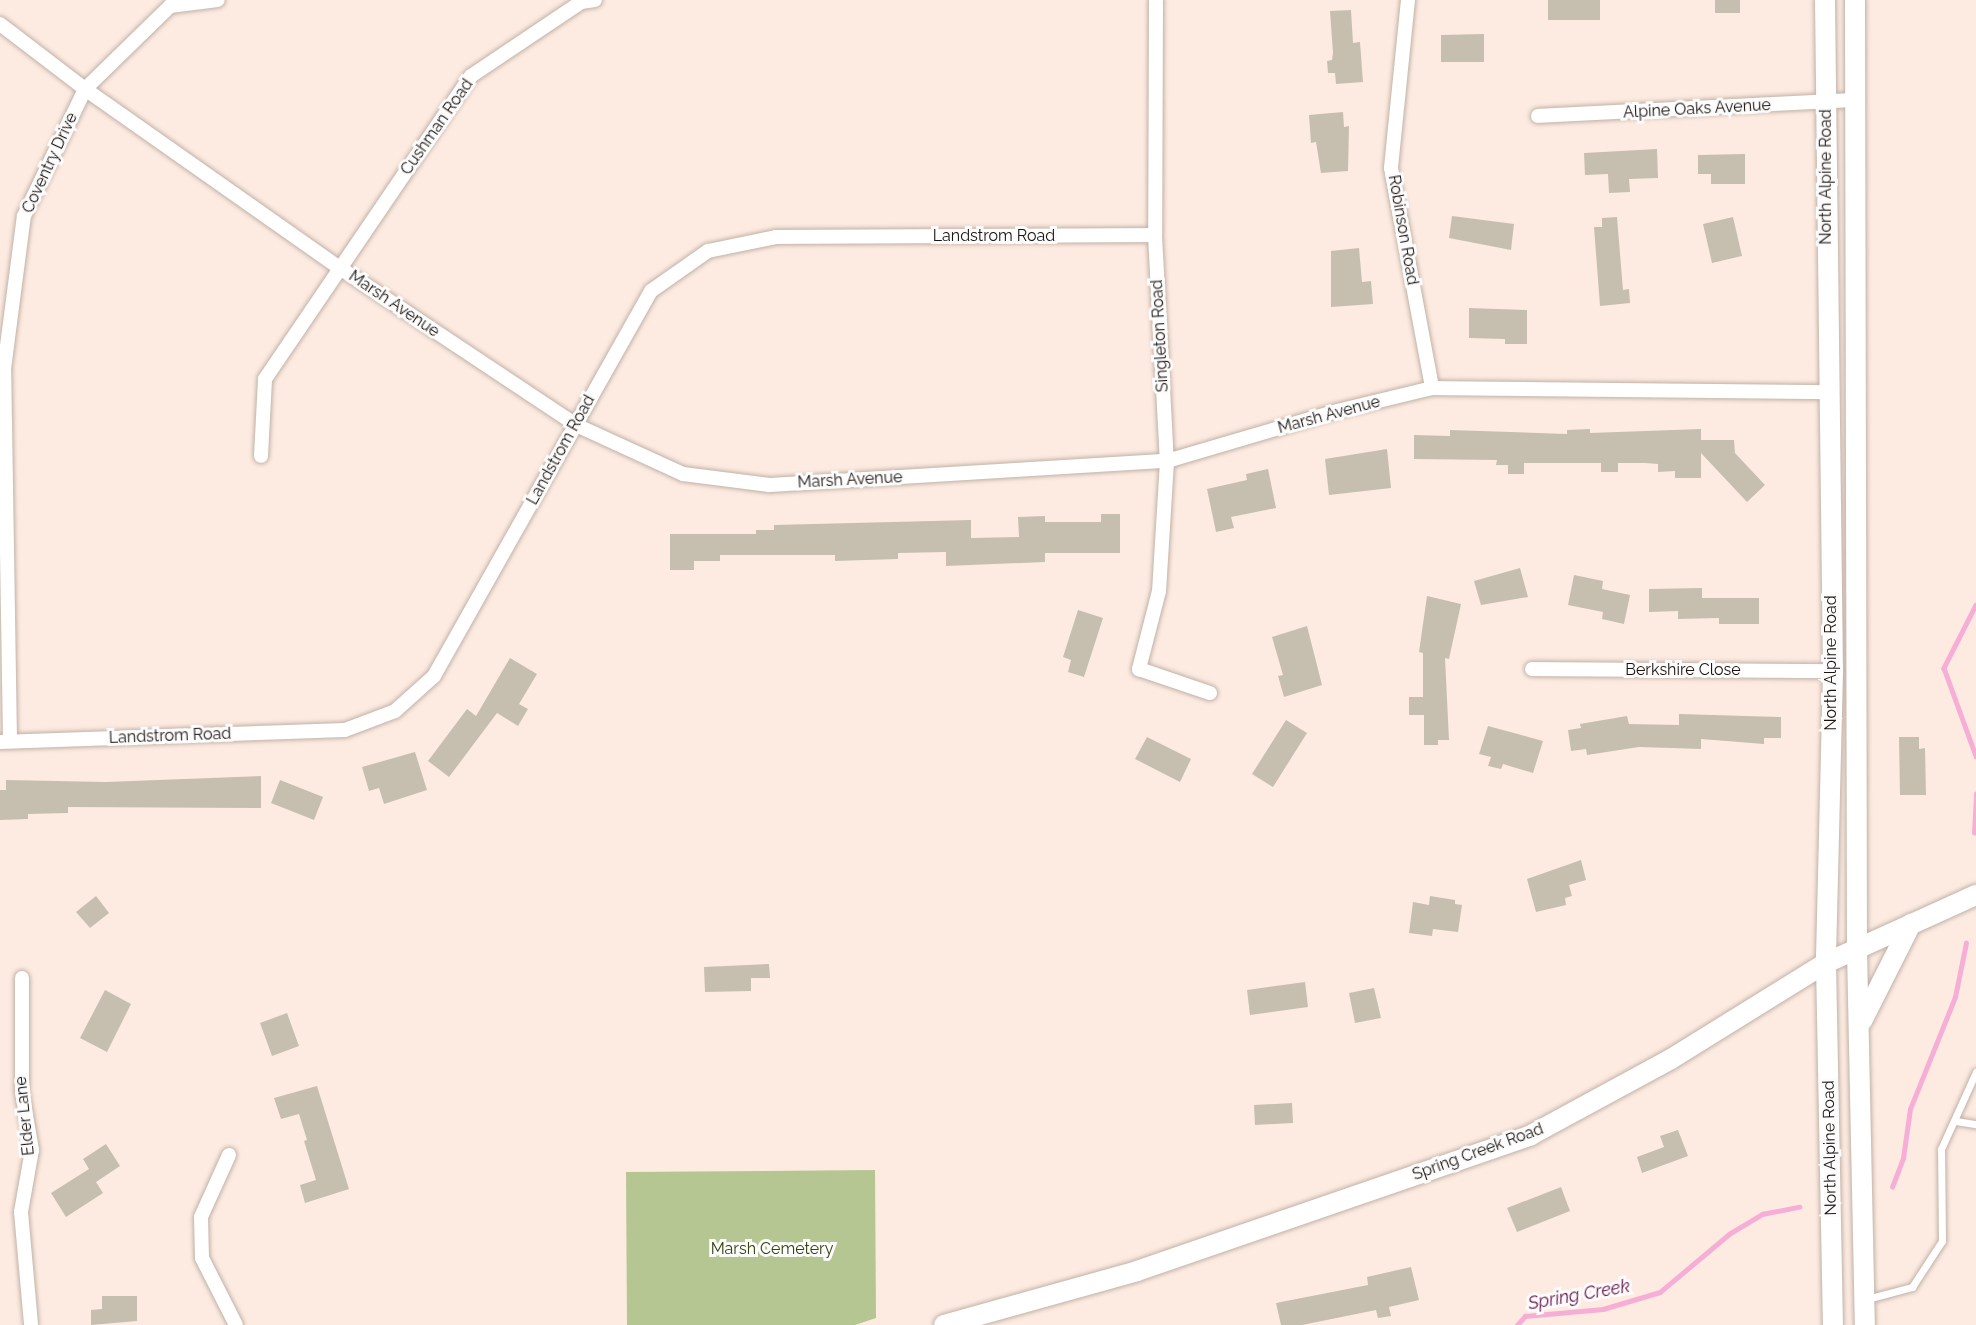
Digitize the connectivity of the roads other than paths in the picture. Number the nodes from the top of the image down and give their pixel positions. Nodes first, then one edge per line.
1 (218, 0) edge
2 (595, 0) edge
3 (1156, 0) edge
4 (1408, 0) edge
5 (1825, 0) edge
6 (1855, 0) edge
7 (0, 24) edge
8 (85, 89) junction
9 (1856, 100) junction
10 (1825, 103) junction
11 (1538, 116) dead end
12 (1155, 235) junction
13 (340, 268) junction
14 (1432, 388) junction
15 (1827, 392) junction
16 (576, 424) junction
17 (261, 456) dead end
18 (1167, 461) junction
19 (1532, 669) dead end
20 (1833, 671) junction
21 (1210, 693) dead end
22 (5, 742) edge
23 (1976, 895) edge
24 (1911, 924) junction
25 (1857, 950) junction
26 (1826, 963) junction
27 (22, 978) dead end
28 (1859, 1029) junction
29 (1976, 1072) edge
30 (1956, 1121) junction
31 (1976, 1124) edge
32 (229, 1155) dead end
33 (1864, 1299) junction
34 (31, 1325) edge
35 (236, 1325) edge
36 (944, 1325) edge
37 (1833, 1325) edge
38 (1864, 1325) edge

1 - 8 street
2 - 13 street, Cushman Road
3 - 12 street, Singleton Road
4 - 14 street, Robinson Road
5 - 10 main road, North Alpine Road
6 - 9 main road, North Alpine Road
7 - 8 street, Marsh Avenue
8 - 13 street, Marsh Avenue
8 - 22 street, Coventry Drive
9 - 10 street, Alpine Oaks Avenue
9 - 25 main road, North Alpine Road
10 - 11 street, Alpine Oaks Avenue
10 - 15 main road, North Alpine Road
12 - 16 street, Landstrom Road
12 - 18 street, Singleton Road
13 - 16 street, Marsh Avenue
13 - 17 street, Cushman Road
14 - 15 street, Marsh Avenue
14 - 18 street, Marsh Avenue
15 - 20 main road, North Alpine Road
16 - 18 street, Marsh Avenue
16 - 22 street, Landstrom Road
18 - 21 street, Singleton Road
19 - 20 street, Berkshire Close
20 - 26 main road, North Alpine Road
23 - 24 main road, Spring Creek Road
24 - 25 main road, Spring Creek Road
24 - 28 main road
25 - 26 main road, Spring Creek Road
25 - 28 main road, North Alpine Road
26 - 36 main road, Spring Creek Road
26 - 37 main road, North Alpine Road
27 - 34 street, Elder Lane
28 - 33 main road, North Alpine Road
29 - 30 lane
30 - 31 lane
30 - 33 lane
32 - 35 street
33 - 38 main road, North Alpine Road

